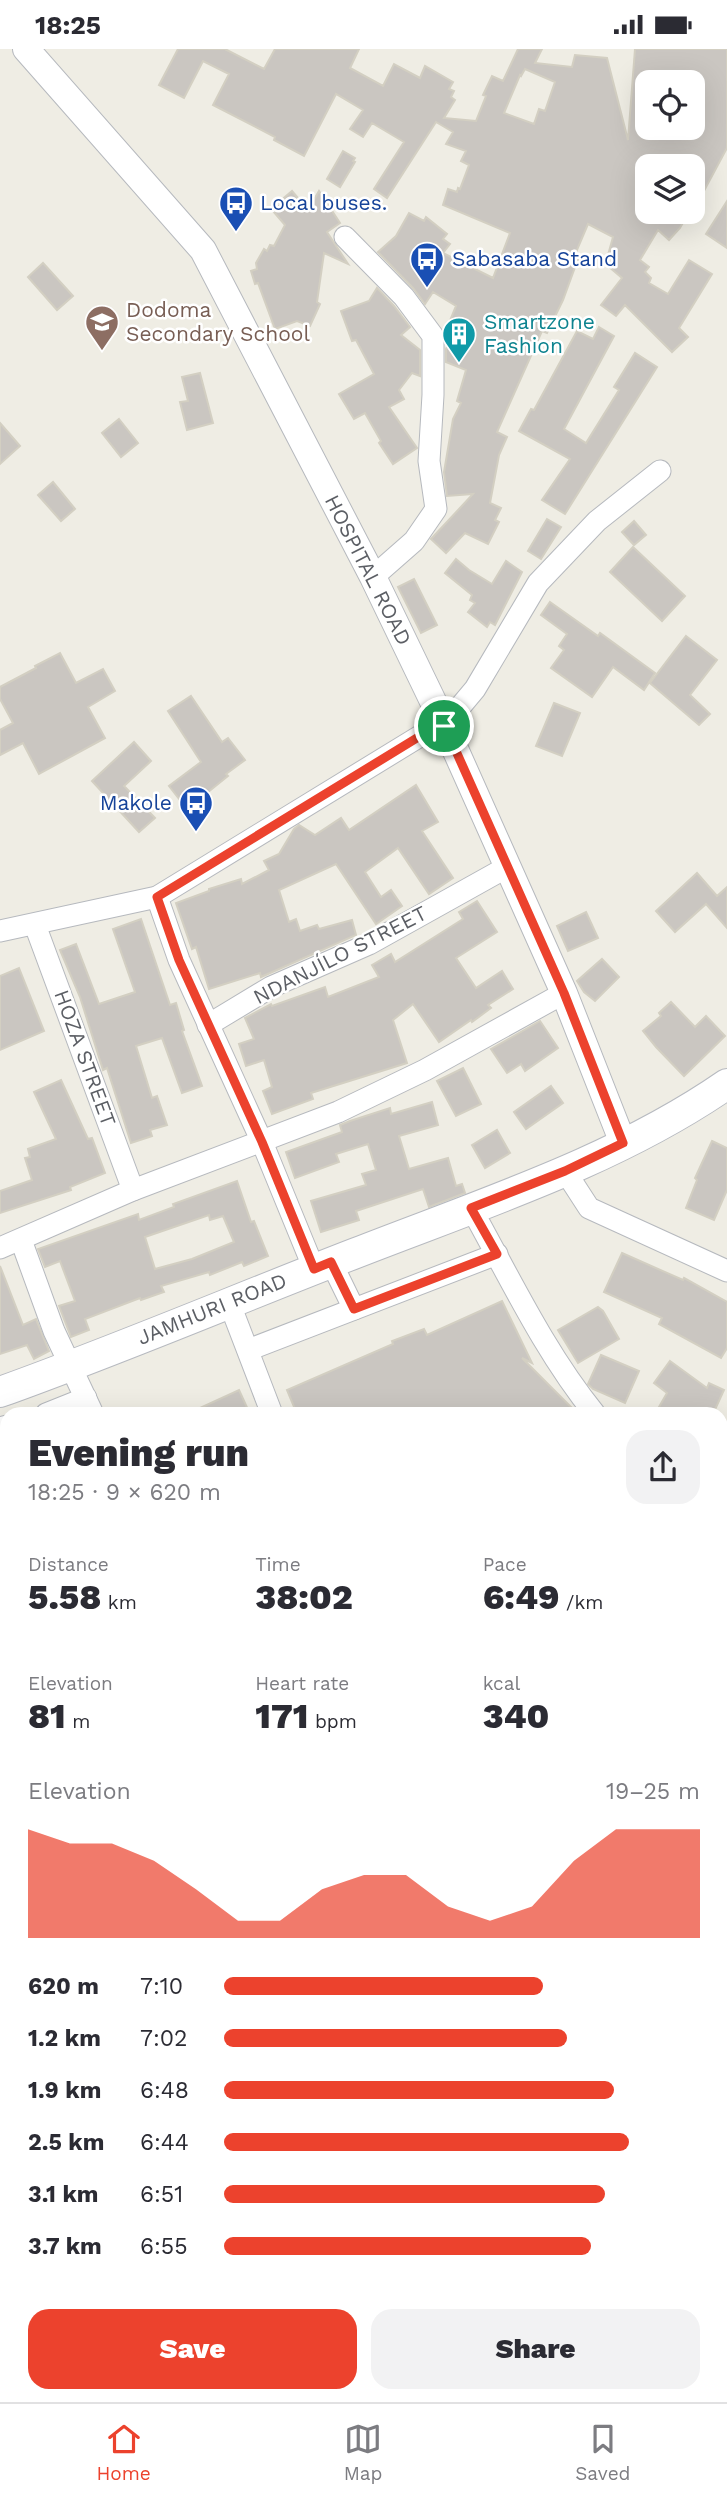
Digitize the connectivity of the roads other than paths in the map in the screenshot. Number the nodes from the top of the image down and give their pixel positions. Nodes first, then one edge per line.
1 (26, 49) edge
2 (345, 237) dead end
3 (660, 471) dead end
4 (373, 577) junction
5 (443, 724) junction
6 (509, 866) junction
7 (157, 897) junction
8 (36, 925) junction
9 (0, 931) edge
10 (564, 993) junction
11 (208, 1025) junction
12 (727, 1084) edge
13 (262, 1142) junction
14 (623, 1143) junction
15 (565, 1171) junction
16 (133, 1190) junction
17 (471, 1208) junction
18 (21, 1240) junction
19 (0, 1248) edge
20 (497, 1254) junction
21 (323, 1266) junction
22 (727, 1271) edge
23 (229, 1302) junction
24 (354, 1309) junction
25 (248, 1350) junction
26 (72, 1366) junction
27 (0, 1392) edge
28 (89, 1406) edge
29 (269, 1407) edge
30 (589, 1407) edge

1 - 4 street, HOSPITAL ROAD
2 - 4 street
3 - 5 street
4 - 5 street, HOSPITAL ROAD
5 - 6 street, HOSPITAL ROAD
5 - 7 street
6 - 10 street, HOSPITAL ROAD
6 - 11 street, NDANJÍLO STREET
7 - 8 street
7 - 11 street
8 - 9 street
8 - 16 street, HOZA STREET
10 - 13 street
10 - 14 street, HOSPITAL ROAD
11 - 13 street
12 - 14 main road, JAMHURI ROAD
13 - 16 street
13 - 21 street
14 - 15 main road, JAMHURI ROAD
15 - 17 main road, JAMHURI ROAD
15 - 22 street
16 - 18 street
17 - 20 street
17 - 21 main road, JAMHURI ROAD
18 - 19 street
18 - 26 street
20 - 24 street
20 - 30 street
21 - 23 main road, JAMHURI ROAD
21 - 24 street
23 - 25 street
23 - 26 main road, JAMHURI ROAD
24 - 25 street
25 - 29 street
26 - 27 main road, JAMHURI ROAD
26 - 28 street

